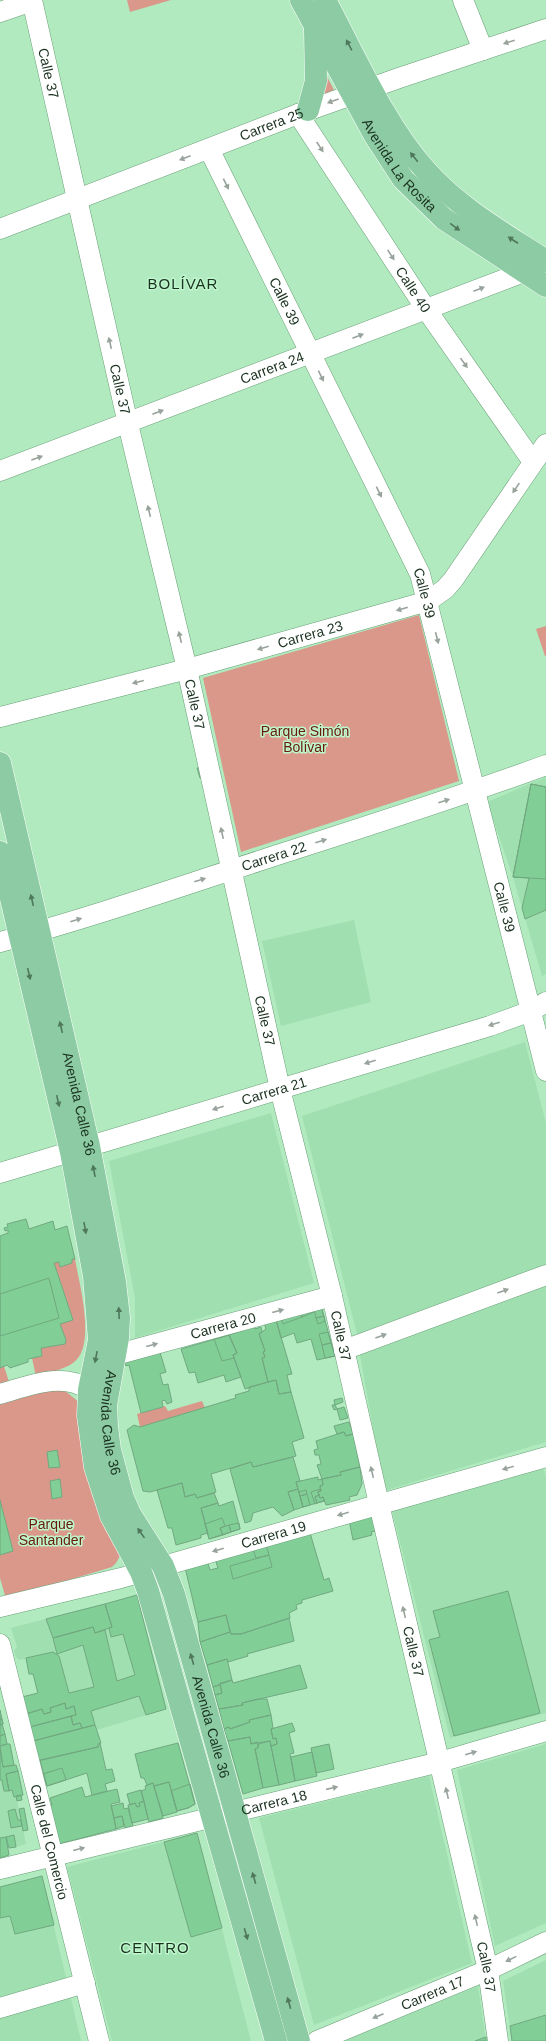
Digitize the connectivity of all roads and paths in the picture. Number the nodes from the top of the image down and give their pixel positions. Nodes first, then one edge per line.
1 (32, 0) edge
2 (301, 0) edge
3 (325, 0) edge
4 (463, 0) edge
5 (0, 12) edge
6 (314, 25) junction
7 (546, 30) edge
8 (483, 50) junction
9 (362, 91) junction
10 (303, 112) junction
11 (209, 149) junction
12 (78, 200) junction
13 (0, 229) edge
14 (541, 258) edge
15 (524, 272) junction
16 (546, 286) edge
17 (426, 309) junction
18 (311, 354) junction
19 (128, 424) junction
20 (546, 444) edge
21 (533, 462) junction
22 (0, 471) edge
23 (428, 602) junction
24 (187, 669) junction
25 (0, 717) edge
26 (0, 763) edge
27 (546, 765) edge
28 (475, 791) junction
29 (0, 852) edge
30 (230, 871) junction
31 (20, 937) edge
32 (538, 1006) edge
33 (546, 1071) edge
34 (280, 1089) junction
35 (80, 1149) junction
36 (0, 1173) edge
37 (546, 1275) edge
38 (332, 1296) junction
39 (344, 1350) junction
40 (115, 1355) junction
41 (89, 1390) junction
42 (0, 1394) edge
43 (546, 1457) edge
44 (379, 1504) junction
45 (163, 1566) junction
46 (141, 1572) junction
47 (0, 1607) edge
48 (0, 1644) edge
49 (7, 1704) edge
50 (546, 1731) edge
51 (440, 1762) junction
52 (235, 1811) junction
53 (212, 1816) junction
54 (53, 1856) junction
55 (0, 1869) edge
56 (546, 1942) edge
57 (488, 1970) junction
58 (85, 1983) junction
59 (0, 2008) edge
60 (99, 2041) edge
61 (276, 2041) edge
62 (299, 2041) edge
63 (318, 2041) edge
64 (498, 2041) edge

1 - 5 street
1 - 12 street, Calle 37
2 - 6 main road, Avenida La Rosita
9 -> 3 main road, Avenida La Rosita
4 - 8 street
6 - 9 main road, Avenida La Rosita
6 - 10 main road
7 -> 8 street, Carrera 25
8 - 9 street, Carrera 25
9 -> 10 street, Carrera 25
14 -> 9 main road, Avenida La Rosita
9 -> 15 main road, Avenida La Rosita
10 - 11 street, Carrera 25
10 -> 17 street, Calle 40
11 -> 12 street, Carrera 25
11 -> 18 street, Calle 39
12 - 13 street, Carrera 25
19 -> 12 street, Calle 37
14 - 15 street
15 - 16 main road, Avenida La Rosita
17 -> 15 street, Carrera 24
18 -> 17 street, Carrera 24
17 -> 21 street, Calle 40
19 -> 18 street, Carrera 24
18 -> 23 street, Calle 39
22 -> 19 street, Carrera 24
24 -> 19 street, Calle 37
20 - 21 street, Carrera 23
21 -> 23 street, Carrera 23
23 -> 24 street, Carrera 23
23 -> 28 street, Calle 39
24 -> 25 street, Carrera 23
30 -> 24 street, Calle 37
31 -> 26 main road, Avenida Calle 36
27 - 28 street, Carrera 22
30 -> 28 street, Carrera 22
28 - 32 street, Calle 39
29 - 31 main road, Avenida Calle 36
31 -> 30 street, Carrera 22
30 - 34 street, Calle 37
31 - 35 main road, Avenida Calle 36
32 - 33 street, Calle 39
32 -> 34 street, Carrera 21
34 -> 35 street, Carrera 21
34 - 38 street, Calle 37
35 - 36 street, Carrera 21
40 -> 35 main road, Avenida Calle 36
35 -> 41 main road, Avenida Calle 36
39 -> 37 street
38 - 39 street, Calle 37
40 -> 38 street, Carrera 20
44 -> 39 street, Calle 37
45 -> 40 main road, Avenida Calle 36
41 - 42 street
41 - 46 main road, Avenida Calle 36
43 -> 44 street, Carrera 19
44 -> 45 street, Carrera 19
51 -> 44 street, Calle 37
45 - 46 street, Carrera 19
52 -> 45 main road, Avenida Calle 36
46 - 47 street, Carrera 19
46 - 53 main road, Avenida Calle 36
48 - 49 street, Calle del Comercio
49 - 54 street, Calle del Comercio
51 -> 50 street, Carrera 18
52 -> 51 street, Carrera 18
57 -> 51 street, Calle 37
52 - 53 street, Carrera 18
62 -> 52 main road, Avenida Calle 36
54 -> 53 street, Carrera 18
53 -> 61 main road, Avenida Calle 36
54 - 55 street, Carrera 18
54 - 58 street, Calle del Comercio
56 -> 57 street, Carrera 17
57 -> 63 street, Carrera 17
57 - 64 street, Calle 37
58 - 59 street
58 - 60 street, Calle del Comercio

